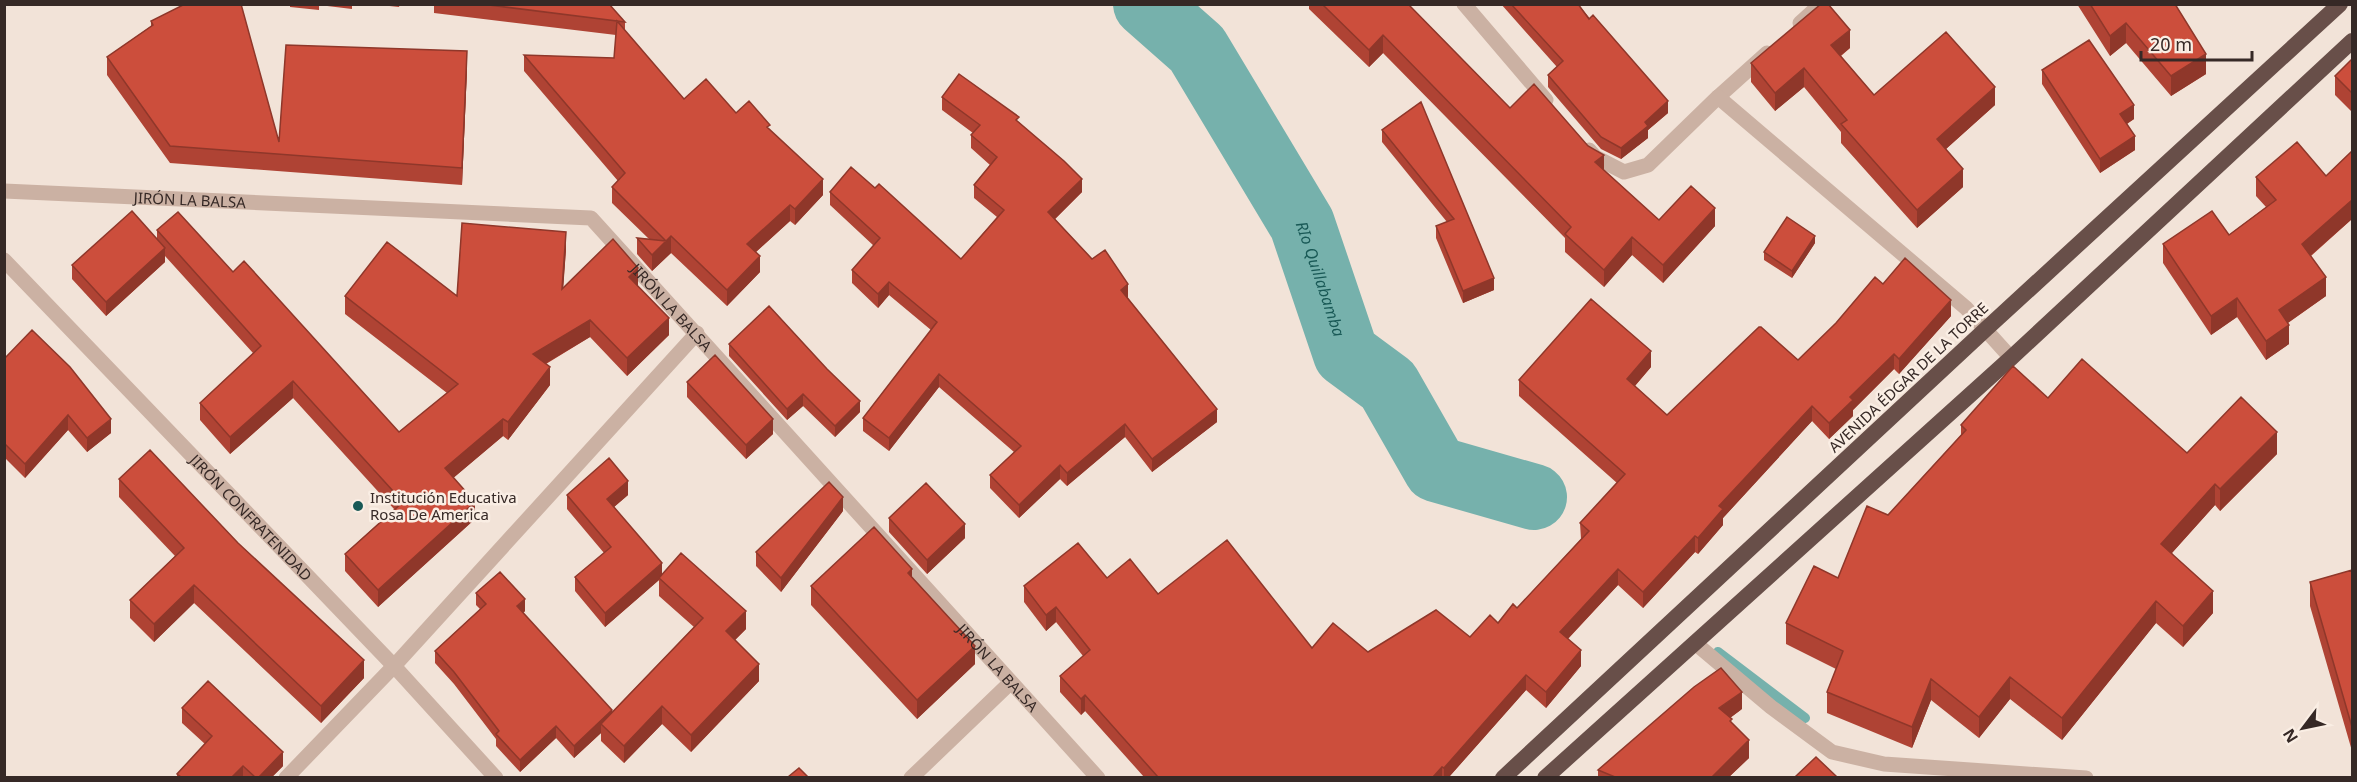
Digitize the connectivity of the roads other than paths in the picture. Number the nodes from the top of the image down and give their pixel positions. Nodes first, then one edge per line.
1 (1464, 4) edge
2 (1821, 4) edge
3 (2340, 4) edge
4 (2352, 41) edge
5 (1718, 97) junction
6 (1556, 112) edge
7 (1580, 139) edge
8 (4, 191) edge
9 (4, 260) edge
10 (1986, 329) junction
11 (697, 333) junction
12 (2011, 358) junction
13 (1695, 643) junction
14 (394, 666) junction
15 (1010, 683) junction
16 (286, 777) edge
17 (496, 777) edge
18 (911, 777) edge
19 (1098, 777) edge
20 (1503, 777) edge
21 (1545, 777) edge
22 (2086, 777) edge

1 - 6 street
2 - 5 street
3 - 10 highway, AVENIDA ÉDGAR DE LA TORRE
4 - 12 highway
5 - 7 street
5 - 10 street
8 - 11 street, JIRÓN LA BALSA
9 - 14 street, JIRÓN CONFRATENIDAD
10 - 12 street
10 - 20 highway, AVENIDA ÉDGAR DE LA TORRE
11 - 14 street
11 - 15 street, JIRÓN LA BALSA
12 - 13 highway
13 - 21 highway
13 - 22 street
14 - 16 street
14 - 17 street, JIRÓN CONFRATENIDAD
15 - 18 street
15 - 19 street, JIRÓN LA BALSA

